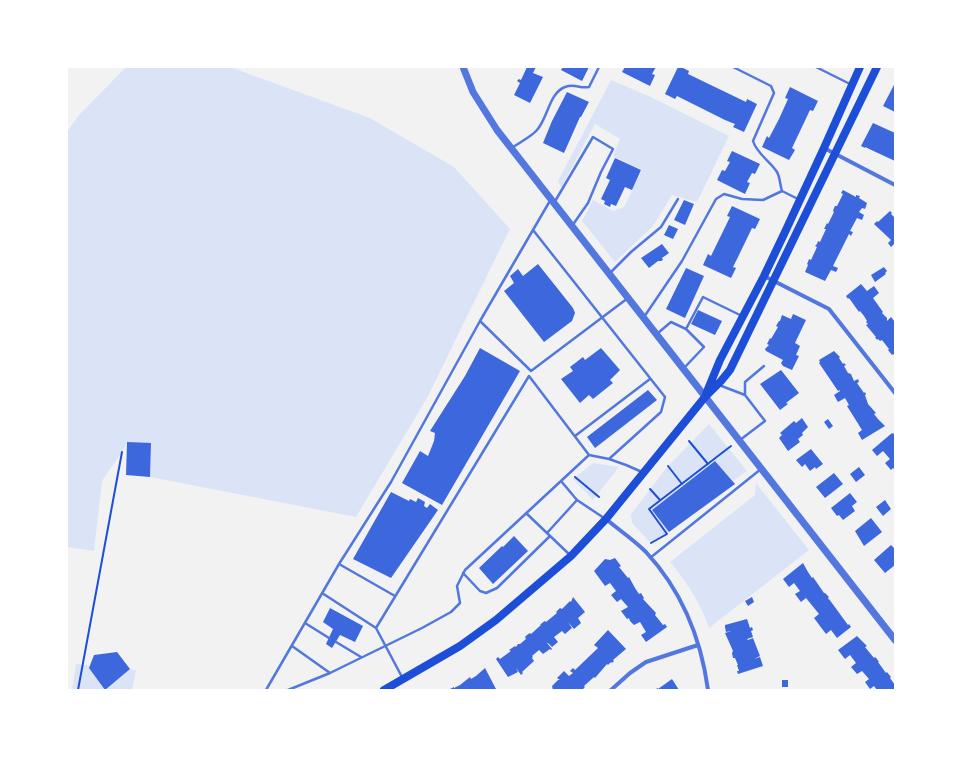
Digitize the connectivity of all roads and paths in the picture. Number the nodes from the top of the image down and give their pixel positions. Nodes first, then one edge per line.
1 (462, 67) edge
2 (599, 67) edge
3 (732, 67) edge
4 (816, 67) edge
5 (860, 67) edge
6 (877, 67) edge
7 (852, 85) junction
8 (511, 148) junction
9 (824, 148) junction
10 (836, 154) junction
11 (895, 185) edge
12 (782, 191) junction
13 (678, 199) dead end
14 (800, 200) junction
15 (553, 201) junction
16 (572, 226) junction
17 (533, 230) junction
18 (609, 274) junction
19 (764, 276) junction
20 (774, 280) junction
21 (628, 298) junction
22 (742, 317) junction
23 (601, 318) junction
24 (644, 318) junction
25 (480, 321) junction
26 (686, 329) junction
27 (657, 335) junction
28 (764, 366) dead end
29 (683, 369) junction
30 (531, 371) junction
31 (529, 376) junction
32 (650, 379) junction
33 (715, 382) junction
34 (895, 393) edge
35 (745, 395) junction
36 (706, 397) junction
37 (575, 436) junction
38 (740, 440) junction
39 (689, 441) dead end
40 (731, 446) dead end
41 (122, 452) dead end
42 (589, 455) junction
43 (609, 459) junction
44 (708, 464) junction
45 (668, 466) dead end
46 (762, 469) junction
47 (643, 473) junction
48 (575, 477) dead end
49 (561, 480) junction
50 (682, 484) junction
51 (650, 489) dead end
52 (600, 497) dead end
53 (577, 500) junction
54 (660, 500) junction
55 (526, 513) junction
56 (606, 519) junction
57 (547, 533) junction
58 (550, 536) junction
59 (651, 543) dead end
60 (571, 556) junction
61 (650, 558) junction
62 (339, 564) junction
63 (463, 574) junction
64 (322, 593) junction
65 (395, 596) junction
66 (305, 623) junction
67 (376, 628) junction
68 (329, 638) dead end
69 (895, 640) edge
70 (336, 642) dead end
71 (385, 645) junction
72 (698, 645) junction
73 (292, 646) junction
74 (361, 657) junction
75 (330, 673) junction
76 (404, 680) junction
77 (78, 690) edge
78 (266, 690) edge
79 (288, 690) edge
80 (384, 690) edge
81 (611, 690) edge
82 (708, 690) edge

1 - 8 street
2 - 8 lane
3 - 12 lane
4 - 7 lane
5 - 7 main road
6 - 10 main road
7 - 9 main road
8 - 15 street
9 - 10 street
9 - 14 main road
10 - 11 street
10 - 20 main road
12 - 14 lane
12 - 24 lane
13 - 18 lane
14 - 19 main road
15 - 16 street
15 - 16 lane
15 - 17 lane
16 - 18 street
17 - 23 lane
17 - 25 lane
18 - 21 street
19 - 20 street
19 - 22 main road
20 - 33 main road
20 - 34 street
21 - 23 lane
21 - 24 street
22 - 26 lane
22 - 33 main road
23 - 30 lane
23 - 32 lane
24 - 27 street
25 - 30 lane
25 - 62 lane
26 - 27 lane
26 - 29 lane
27 - 29 street
28 - 35 lane
29 - 36 street
30 - 31 lane
31 - 37 lane
31 - 65 lane
32 - 37 lane
32 - 43 lane
33 - 35 lane
33 - 36 main road
35 - 38 lane
36 - 38 street
36 - 47 main road
37 - 42 lane
38 - 46 street
39 - 44 path
40 - 44 path
41 - 77 path
42 - 43 lane
42 - 49 lane
43 - 47 lane
44 - 50 path
45 - 50 path
46 - 61 lane
46 - 69 street
47 - 56 main road
48 - 52 path
49 - 53 lane
49 - 55 lane
50 - 54 path
51 - 54 path
53 - 56 lane
53 - 57 lane
54 - 59 path
55 - 57 lane
55 - 63 lane
56 - 60 main road
56 - 61 street
57 - 58 lane
58 - 60 lane
58 - 63 lane
60 - 76 main road
61 - 72 street
62 - 64 lane
62 - 65 lane
63 - 71 lane
64 - 66 lane
64 - 67 lane
65 - 67 lane
66 - 68 lane
66 - 73 lane
67 - 71 lane
70 - 74 lane
71 - 74 lane
71 - 76 lane
72 - 81 street
72 - 82 street
73 - 75 lane
73 - 78 lane
74 - 75 lane
75 - 79 lane
76 - 80 main road

